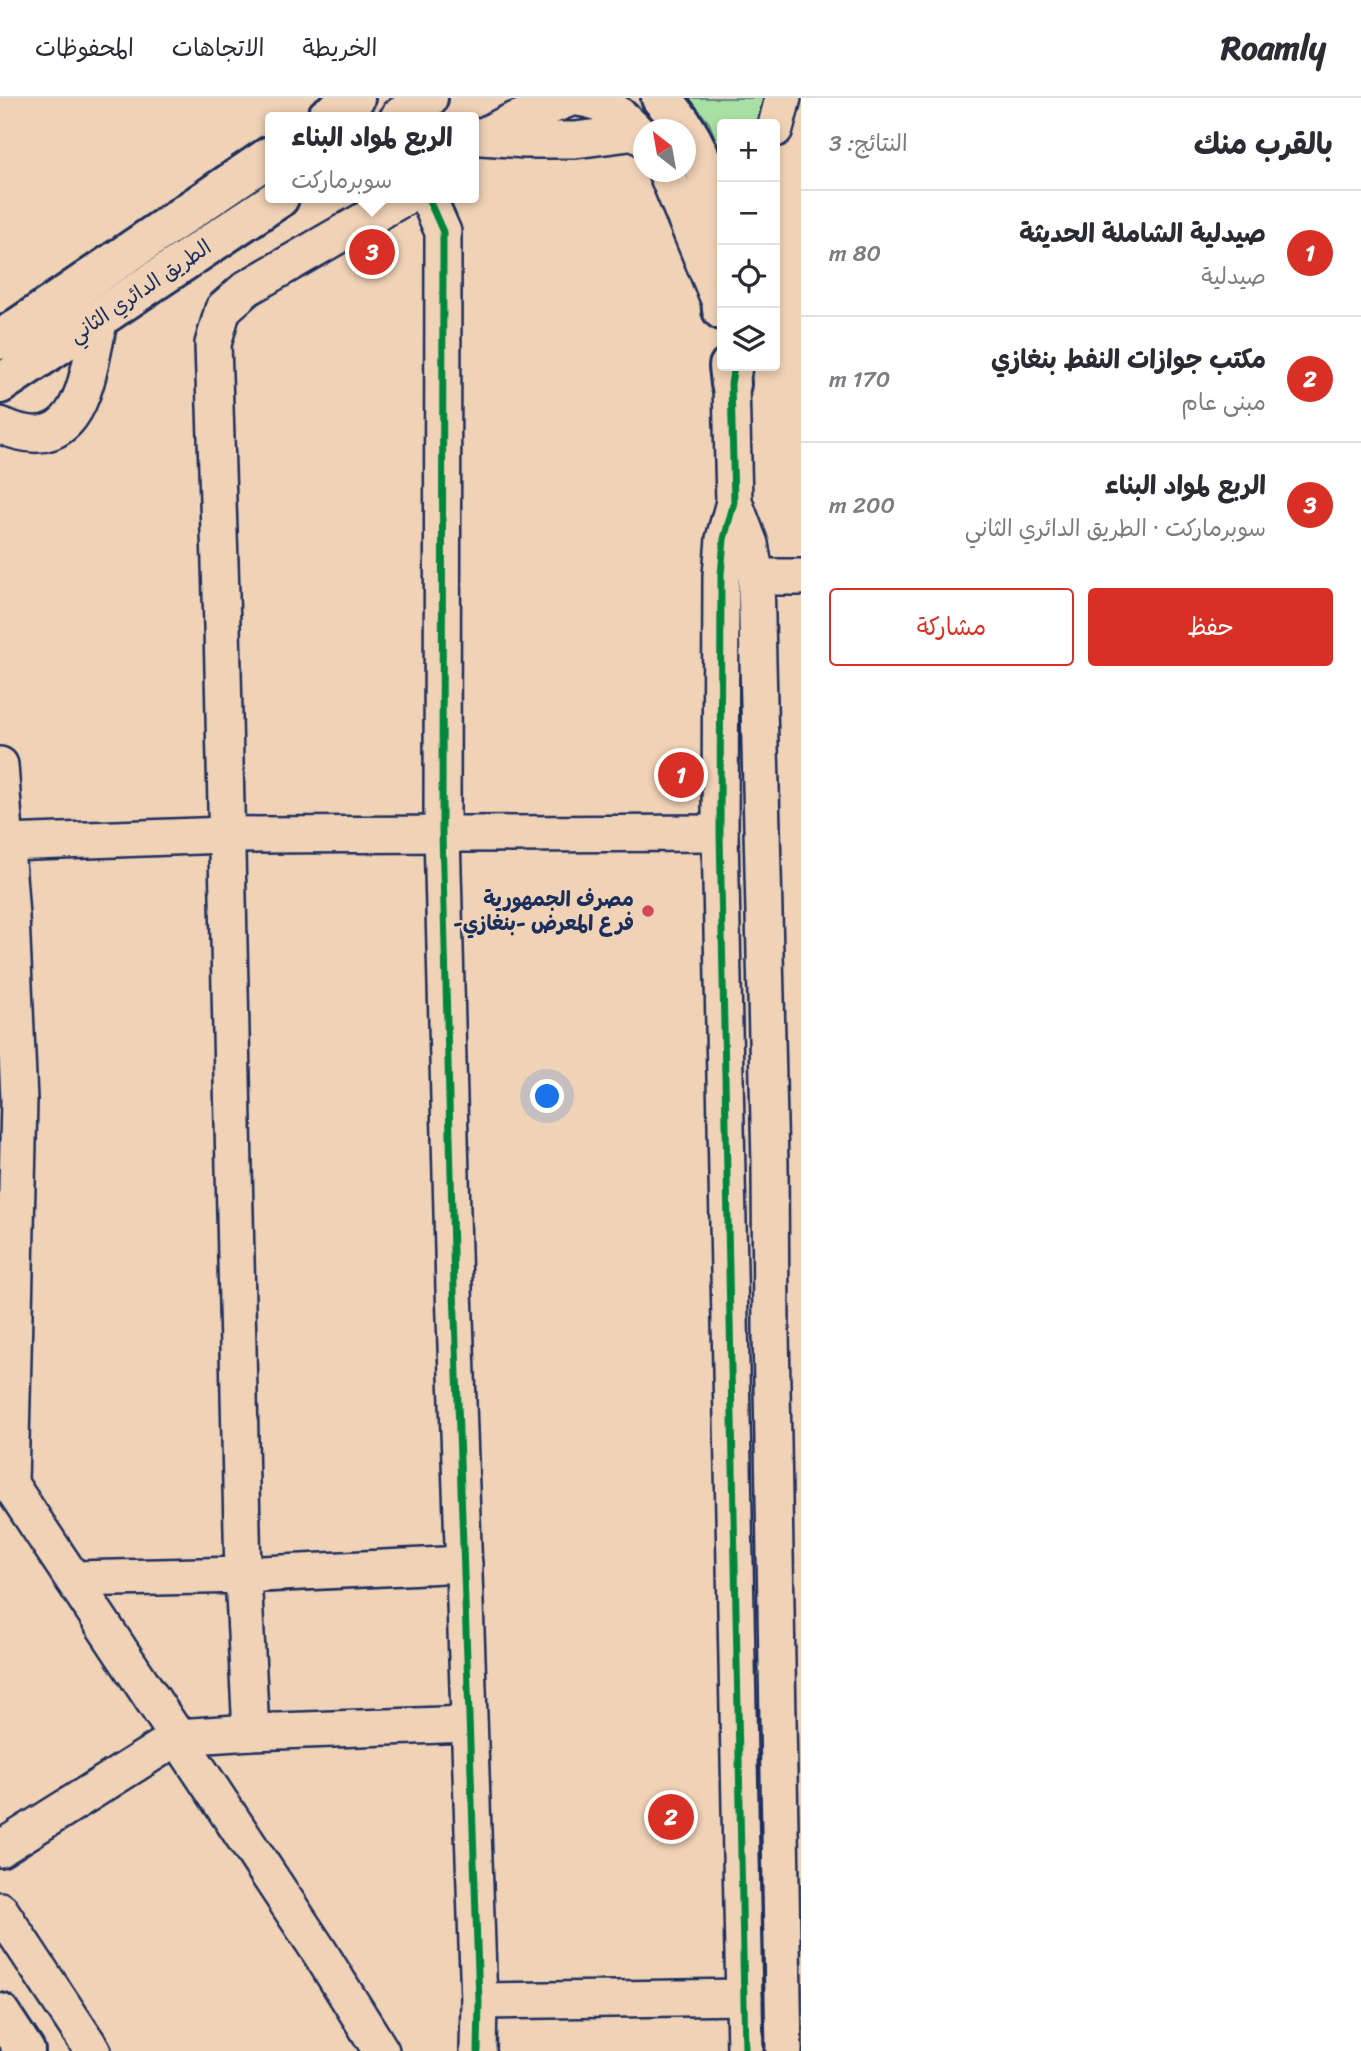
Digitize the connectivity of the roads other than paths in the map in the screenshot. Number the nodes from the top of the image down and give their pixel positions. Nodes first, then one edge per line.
1 (355, 98) edge
2 (571, 98) edge
3 (578, 98) edge
4 (661, 98) edge
5 (783, 98) edge
6 (334, 112) edge
7 (778, 119) edge
8 (633, 128) edge
9 (633, 136) edge
10 (479, 138) edge
11 (479, 139) edge
12 (265, 160) edge
13 (670, 182) edge
14 (272, 203) edge
15 (394, 203) edge
16 (430, 203) edge
17 (722, 308) edge
18 (722, 308) edge
19 (100, 318) junction
20 (0, 340) edge
21 (731, 372) edge
22 (0, 384) edge
23 (0, 425) edge
24 (734, 502) junction
25 (756, 577) junction
26 (801, 577) edge
27 (0, 765) edge
28 (720, 832) junction
29 (442, 833) junction
30 (226, 835) junction
31 (6, 843) junction
32 (726, 1159) junction
33 (770, 1164) junction
34 (728, 1240) junction
35 (770, 1242) junction
36 (786, 1331) edge
37 (5, 1476) edge
38 (788, 1562) edge
39 (464, 1564) junction
40 (243, 1575) junction
41 (73, 1579) junction
42 (469, 1724) junction
43 (251, 1732) junction
44 (178, 1737) junction
45 (790, 1835) edge
46 (0, 1849) edge
47 (0, 1910) edge
48 (744, 1997) junction
49 (479, 2001) junction
50 (0, 2012) edge
51 (24, 2051) edge
52 (93, 2051) edge
53 (381, 2051) edge
54 (478, 2051) edge
55 (745, 2051) edge
56 (784, 2051) edge

1 - 6 main road
2 - 10 street
3 - 8 street
4 - 17 main road
5 - 7 street
9 - 11 street
12 - 20 main road, الطريق الدائري الثاني
13 - 18 street
14 - 19 main road, الطريق الدائري الثاني
15 - 30 street
16 - 29 street
19 - 22 main road, الطريق الدائري الثاني
19 - 23 street
21 - 24 street
24 - 25 street
24 - 28 street
25 - 26 street
25 - 33 street
27 - 31 street
28 - 29 street
28 - 32 street
29 - 30 street
29 - 39 street
30 - 31 street
30 - 40 street
31 - 37 street
32 - 33 street
32 - 34 street
33 - 35 street
34 - 35 street
34 - 48 street
35 - 36 street
36 - 38 street
37 - 41 street
38 - 45 street
39 - 40 street
39 - 42 street
40 - 41 street
40 - 43 street
41 - 44 street
42 - 43 street
42 - 49 street
43 - 44 street
44 - 46 street
44 - 53 street
45 - 56 street
47 - 52 street
48 - 49 street
48 - 55 street
49 - 54 street
50 - 51 main road

